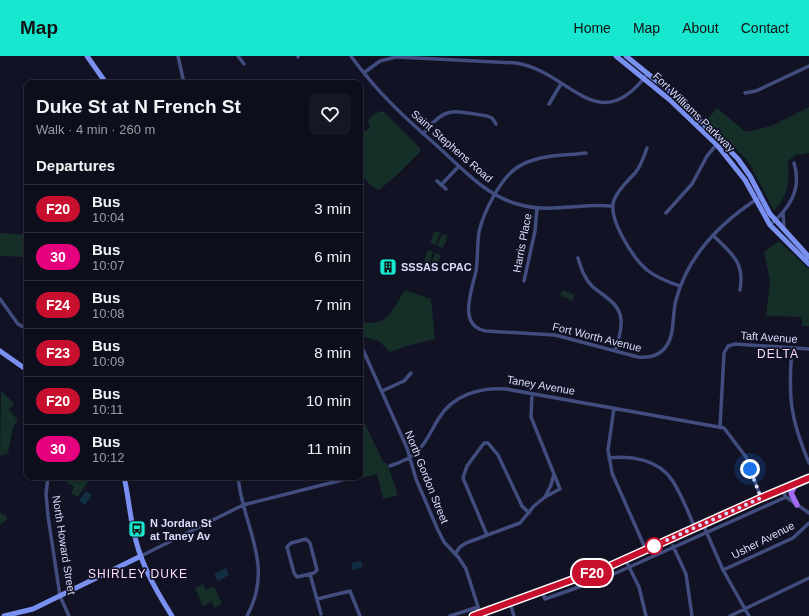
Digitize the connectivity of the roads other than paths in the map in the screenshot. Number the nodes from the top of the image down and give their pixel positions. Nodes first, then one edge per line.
1 (88, 56) edge
2 (178, 56) edge
3 (238, 56) edge
4 (352, 56) edge
5 (616, 56) edge
6 (626, 56) edge
7 (244, 64) dead end
8 (809, 66) edge
9 (365, 72) junction
10 (646, 76) junction
11 (104, 80) edge
12 (183, 80) edge
13 (561, 84) junction
14 (745, 93) dead end
15 (549, 104) dead end
16 (496, 124) dead end
17 (423, 134) junction
18 (719, 143) junction
19 (647, 148) dead end
20 (586, 153) dead end
21 (794, 163) dead end
22 (458, 166) junction
23 (437, 182) dead end
24 (442, 185) junction
25 (446, 189) dead end
26 (496, 194) junction
27 (760, 197) junction
28 (755, 200) junction
29 (612, 206) junction
30 (538, 208) junction
31 (666, 212) dead end
32 (783, 213) junction
33 (775, 221) junction
34 (770, 225) junction
35 (784, 231) junction
36 (713, 234) junction
37 (809, 257) edge
38 (578, 258) dead end
39 (809, 264) edge
40 (524, 281) dead end
41 (680, 286) junction
42 (740, 290) dead end
43 (0, 299) edge
44 (24, 327) edge
45 (792, 348) junction
46 (809, 349) edge
47 (363, 350) edge
48 (615, 351) junction
49 (0, 352) edge
50 (24, 368) edge
51 (411, 373) dead end
52 (382, 391) junction
53 (532, 394) junction
54 (614, 408) junction
55 (720, 427) junction
56 (410, 458) junction
57 (609, 458) junction
58 (809, 463) edge
59 (390, 466) dead end
60 (554, 474) junction
61 (809, 478) edge
62 (48, 480) edge
63 (125, 480) edge
64 (239, 480) edge
65 (342, 480) dead end
66 (797, 483) junction
67 (782, 490) junction
68 (786, 496) junction
69 (545, 497) junction
70 (761, 498) junction
71 (243, 505) junction
72 (797, 505) junction
73 (529, 513) junction
74 (809, 513) edge
75 (809, 523) edge
76 (703, 524) junction
77 (695, 528) junction
78 (706, 531) junction
79 (487, 535) junction
80 (673, 546) junction
81 (646, 550) junction
82 (455, 554) junction
83 (141, 556) junction
84 (625, 559) junction
85 (629, 567) junction
86 (723, 570) junction
87 (310, 574) junction
88 (809, 578) edge
89 (542, 592) junction
90 (60, 596) junction
91 (317, 599) junction
92 (510, 603) junction
93 (478, 607) junction
94 (744, 608) junction
95 (320, 614) dead end
96 (480, 614) junction
97 (4, 616) edge
98 (69, 616) edge
99 (172, 616) edge
100 (247, 616) edge
101 (360, 616) edge
102 (450, 616) edge
103 (473, 616) edge
104 (514, 616) edge
105 (646, 616) edge
106 (692, 616) edge
107 (730, 616) edge
108 (749, 616) edge

1 - 11 street
2 - 12 street
3 - 7 street
4 - 9 street, Saint Stephens Road
5 - 10 street, Fort Williams Parkway
6 - 10 street, Fort Williams Parkway
8 - 14 street
9 - 13 street
9 - 17 street, Saint Stephens Road
10 - 13 street
10 - 18 street, Fort Williams Parkway
13 - 15 street
16 - 17 street
17 - 22 street, Saint Stephens Road
18 - 27 street, Fort Williams Parkway
18 - 28 street, Fort Williams Parkway
18 - 31 street
19 - 29 street
20 - 26 street, Fort Worth Avenue
21 - 32 street
22 - 24 street
22 - 26 street, Saint Stephens Road
23 - 24 street
24 - 25 street
26 - 30 street, Saint Stephens Road
26 - 48 street, Fort Worth Avenue
27 - 28 street, Fort Worth Avenue
27 - 33 street, Fort Williams Parkway
28 - 34 street, Fort Williams Parkway
28 - 36 street, Fort Worth Avenue
29 - 30 street, Saint Stephens Road
29 - 41 street
30 - 40 street, Harris Place
32 - 33 street
32 - 35 street
33 - 34 street
33 - 35 street, Fort Williams Parkway
34 - 39 street, Fort Williams Parkway
35 - 37 street, Fort Williams Parkway
36 - 41 street, Fort Worth Avenue
36 - 42 street
38 - 48 street
41 - 48 street, Fort Worth Avenue
43 - 44 street
45 - 46 street, Taft Avenue
45 - 55 street, Taft Avenue
45 - 58 street
47 - 52 street, North Gordon Street
49 - 50 street
51 - 52 street
52 - 56 street, North Gordon Street
53 - 54 street, Taney Avenue
53 - 56 street, Taney Avenue
53 - 60 street
54 - 55 street, Taney Avenue
54 - 57 street
55 - 70 street
56 - 59 street, Taney Avenue
56 - 82 street, North Gordon Street
57 - 77 street
57 - 81 street
60 - 69 street
60 - 69 street
61 - 66 main road
62 - 90 street, North Howard Street
63 - 83 street
64 - 71 street
65 - 71 street
66 - 67 main road
66 - 72 main road
67 - 68 street
67 - 70 main road
68 - 72 street
68 - 78 street
69 - 73 street
70 - 76 main road
71 - 83 street
71 - 100 street
72 - 74 street
73 - 79 street
73 - 79 street
75 - 86 street, Usher Avenue
76 - 77 main road
76 - 78 street
77 - 81 main road
78 - 80 street
78 - 86 street
79 - 82 street
80 - 85 street
80 - 106 street
81 - 84 main road
82 - 93 street, North Gordon Street
83 - 90 street
83 - 99 street
84 - 85 street
84 - 89 main road
85 - 89 street
85 - 105 street
86 - 94 street
87 - 87 street
87 - 91 street
88 - 94 street
89 - 92 main road
90 - 97 street
90 - 98 street, North Howard Street
91 - 95 street
91 - 101 street
92 - 96 main road
92 - 104 street
93 - 96 street, North Gordon Street
93 - 102 street
94 - 107 street
94 - 108 street
96 - 103 main road

